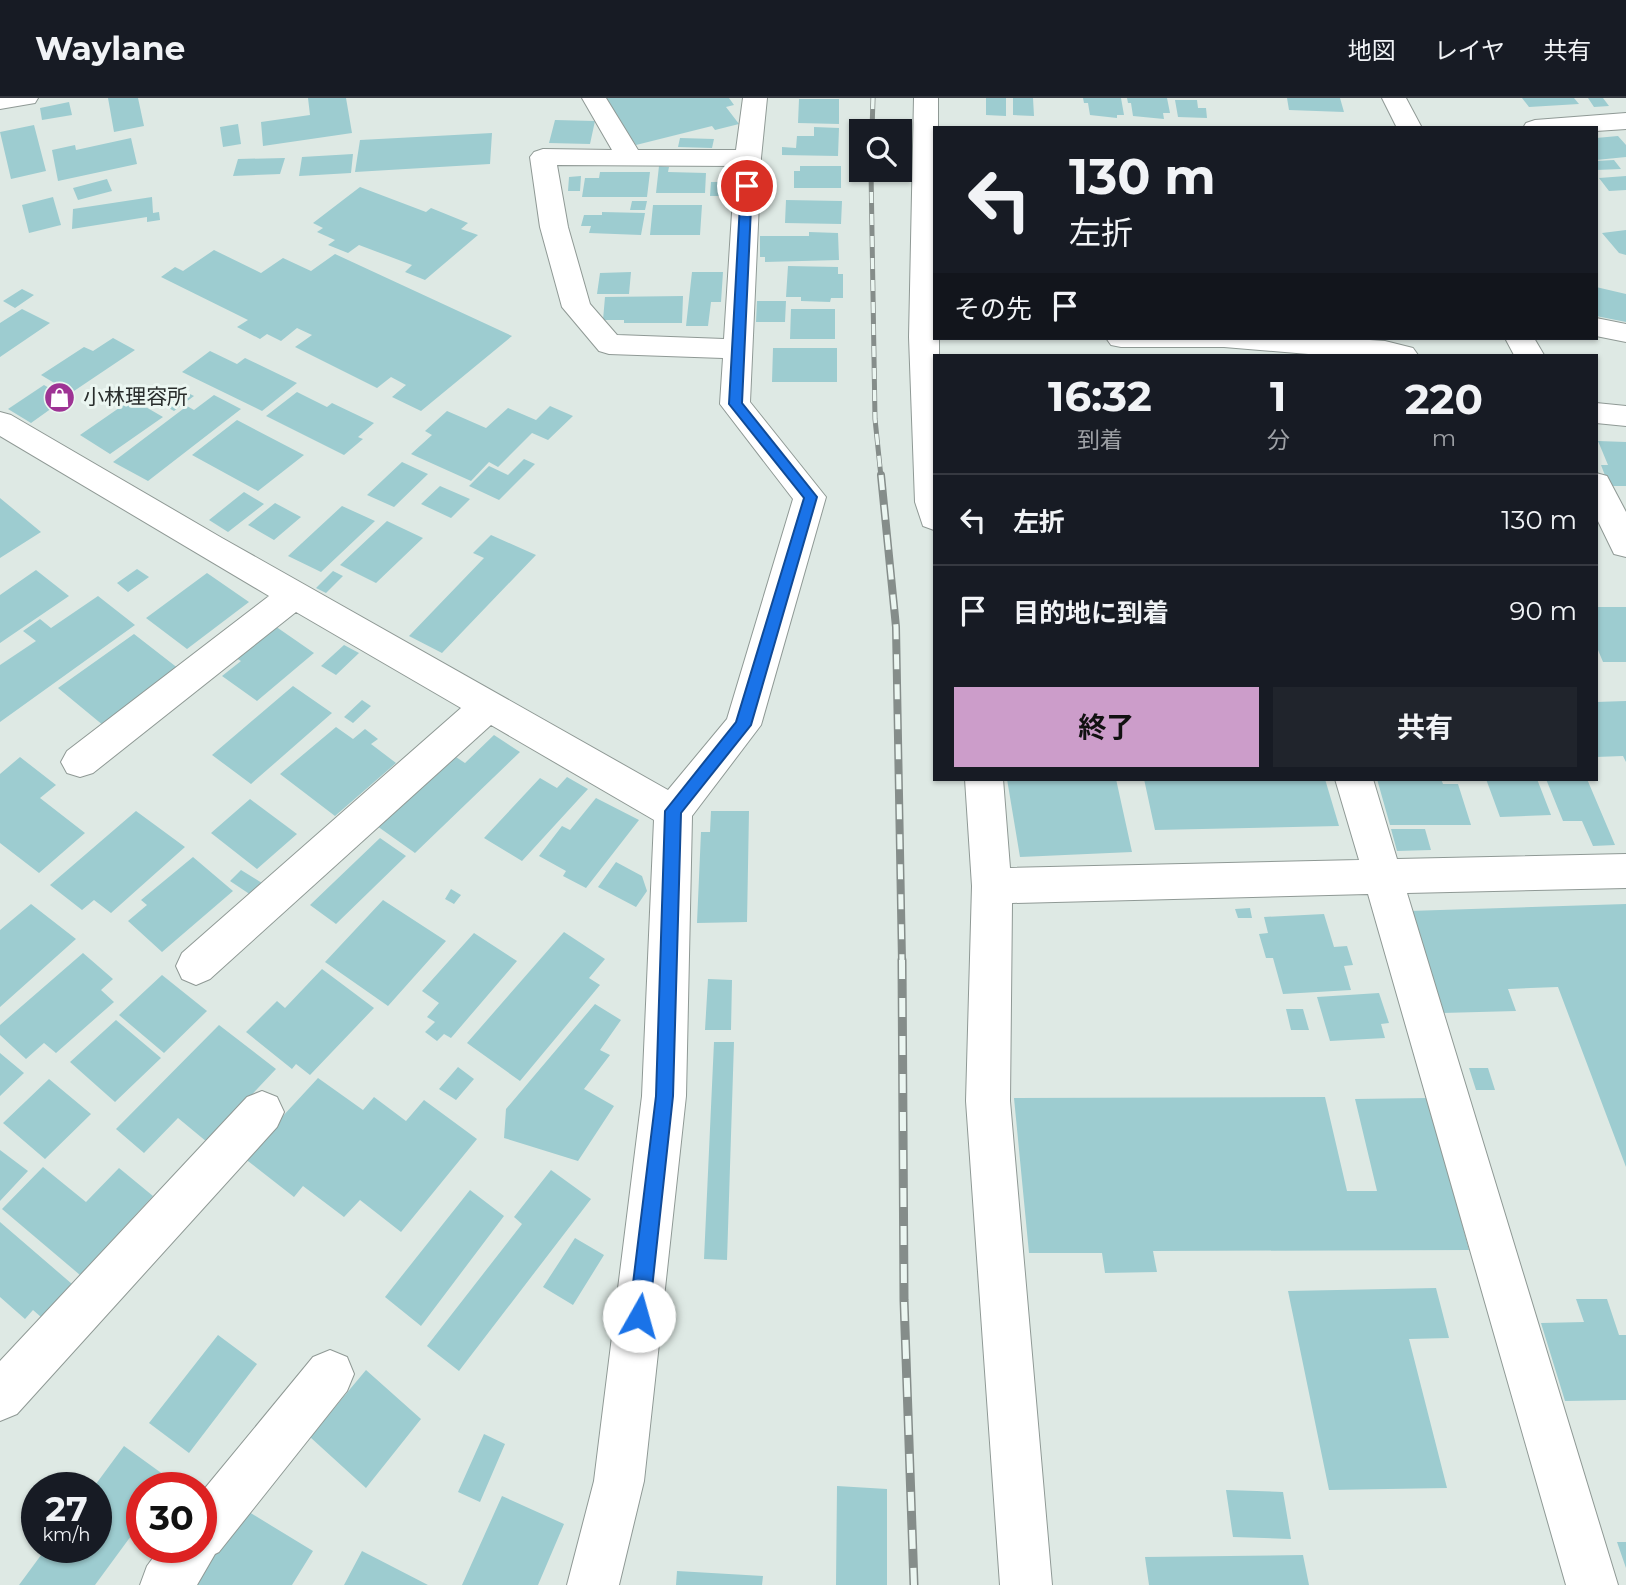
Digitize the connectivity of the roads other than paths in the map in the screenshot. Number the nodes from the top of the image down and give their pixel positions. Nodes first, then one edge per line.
1 (26, 98) edge
2 (593, 98) edge
3 (755, 98) edge
4 (926, 98) edge
5 (1394, 98) edge
6 (0, 102) edge
7 (1626, 121) edge
8 (1409, 126) edge
9 (1561, 126) edge
10 (930, 129) edge
11 (748, 158) junction
12 (631, 159) junction
13 (1598, 327) edge
14 (1626, 333) edge
15 (929, 337) edge
16 (1249, 340) edge
17 (737, 349) junction
18 (1398, 354) edge
19 (1598, 413) edge
20 (1626, 416) edge
21 (0, 422) edge
22 (1598, 488) edge
23 (933, 513) edge
24 (1626, 545) edge
25 (294, 595) junction
26 (488, 706) junction
27 (80, 762) dead end
28 (984, 781) edge
29 (1355, 781) edge
30 (673, 811) junction
31 (1626, 872) edge
32 (1383, 877) junction
33 (992, 886) junction
34 (196, 966) dead end
35 (262, 1112) dead end
36 (330, 1374) dead end
37 (0, 1397) edge
38 (217, 1514) edge
39 (181, 1563) edge
40 (166, 1585) edge
41 (593, 1585) edge
42 (1026, 1585) edge
43 (1592, 1585) edge

1 - 6 street
2 - 12 street
3 - 11 street
4 - 10 street
5 - 8 street
7 - 9 street
10 - 15 street
11 - 12 street
11 - 17 street
12 - 17 street
13 - 14 street
15 - 23 street
16 - 18 street
17 - 30 street
19 - 20 street
21 - 25 street
22 - 24 street
25 - 26 street
25 - 27 street
26 - 30 street
26 - 34 street
28 - 33 street
29 - 32 street
30 - 41 street
31 - 32 street
32 - 33 street
32 - 43 street
33 - 42 street
35 - 37 street
36 - 38 street
39 - 40 street

